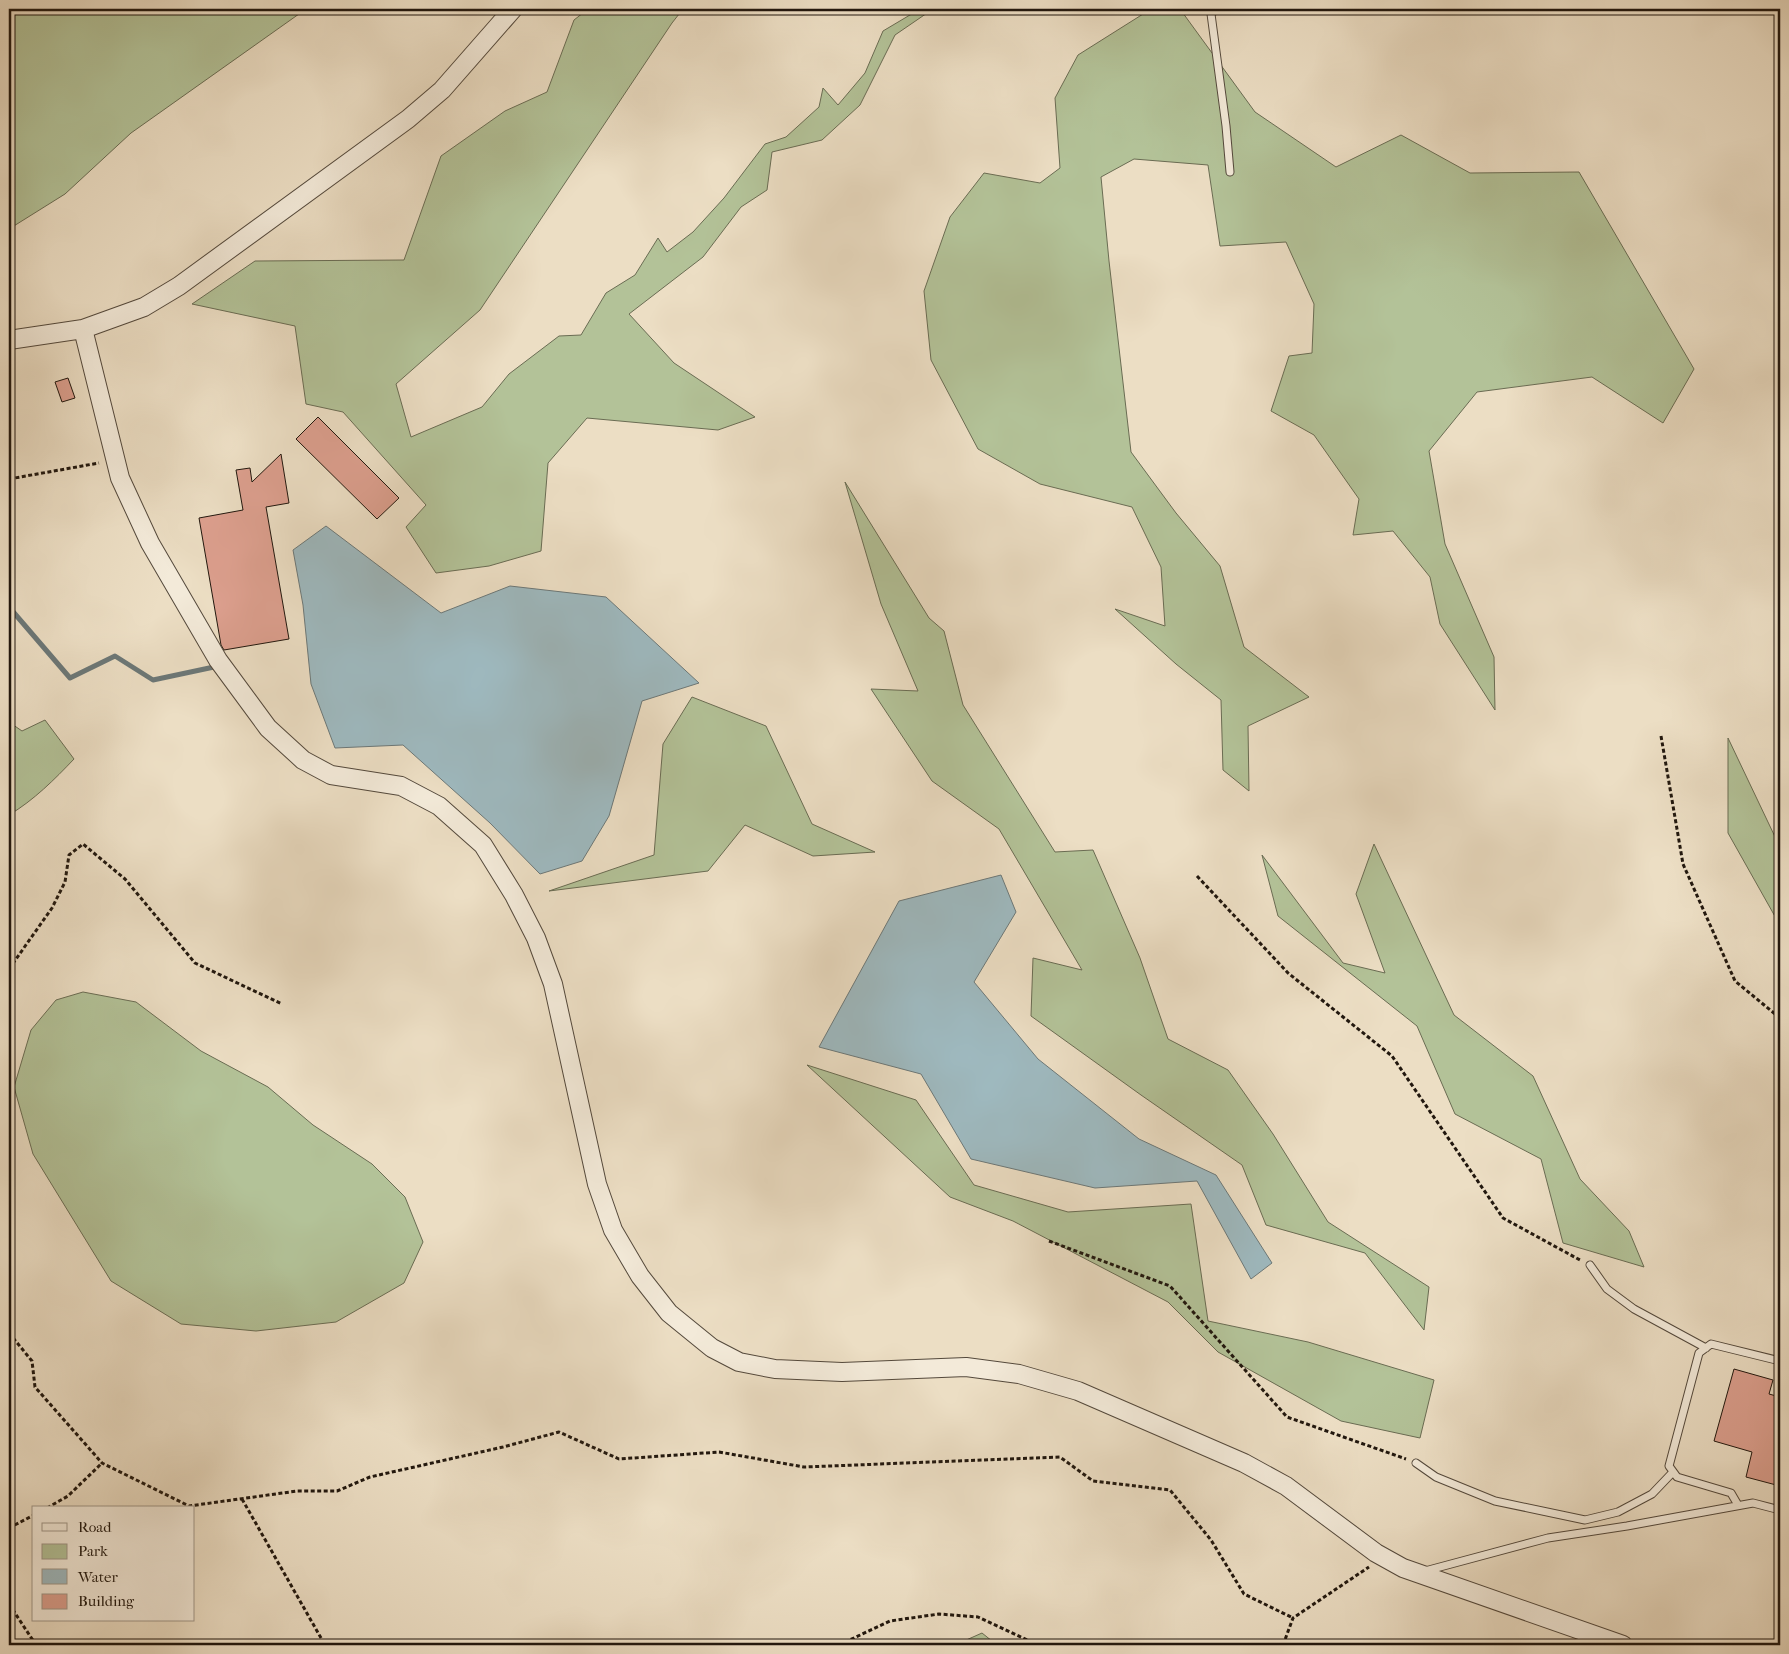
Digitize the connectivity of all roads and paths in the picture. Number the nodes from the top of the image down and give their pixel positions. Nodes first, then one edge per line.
1 (513, 9) edge
2 (1216, 9) edge
3 (1230, 172) dead end
4 (84, 329) junction
5 (9, 340) edge
6 (116, 460) junction
7 (9, 479) edge
8 (1660, 736) dead end
9 (1197, 876) dead end
10 (9, 969) edge
11 (282, 1004) dead end
12 (1780, 1018) edge
13 (1049, 1241) dead end
14 (1590, 1265) joint
15 (9, 1332) edge
16 (1706, 1348) junction
17 (1780, 1361) edge
18 (102, 1463) junction
19 (1416, 1463) joint
20 (1673, 1472) junction
21 (242, 1499) junction
22 (1738, 1505) junction
23 (50, 1506) edge
24 (1780, 1510) edge
25 (32, 1516) edge
26 (9, 1528) edge
27 (1384, 1557) junction
28 (1417, 1573) junction
29 (9, 1604) edge
30 (1294, 1618) junction
31 (36, 1645) edge
32 (325, 1645) edge
33 (839, 1645) edge
34 (1038, 1645) edge
35 (1283, 1645) edge
36 (1622, 1645) edge

1 - 4 street
2 - 3 lane
4 - 5 street
4 - 6 street
6 - 7 path
6 - 27 street
8 - 12 path
9 - 14 path
10 - 11 path
13 - 19 path
14 - 16 lane
15 - 18 path
16 - 17 lane
16 - 20 lane
18 - 21 path
18 - 23 path
19 - 20 lane
20 - 22 lane
21 - 30 path
21 - 32 path
22 - 24 lane
22 - 28 lane
25 - 26 path
27 - 28 street
27 - 30 path
28 - 36 street
29 - 31 path
30 - 35 path
33 - 34 path

